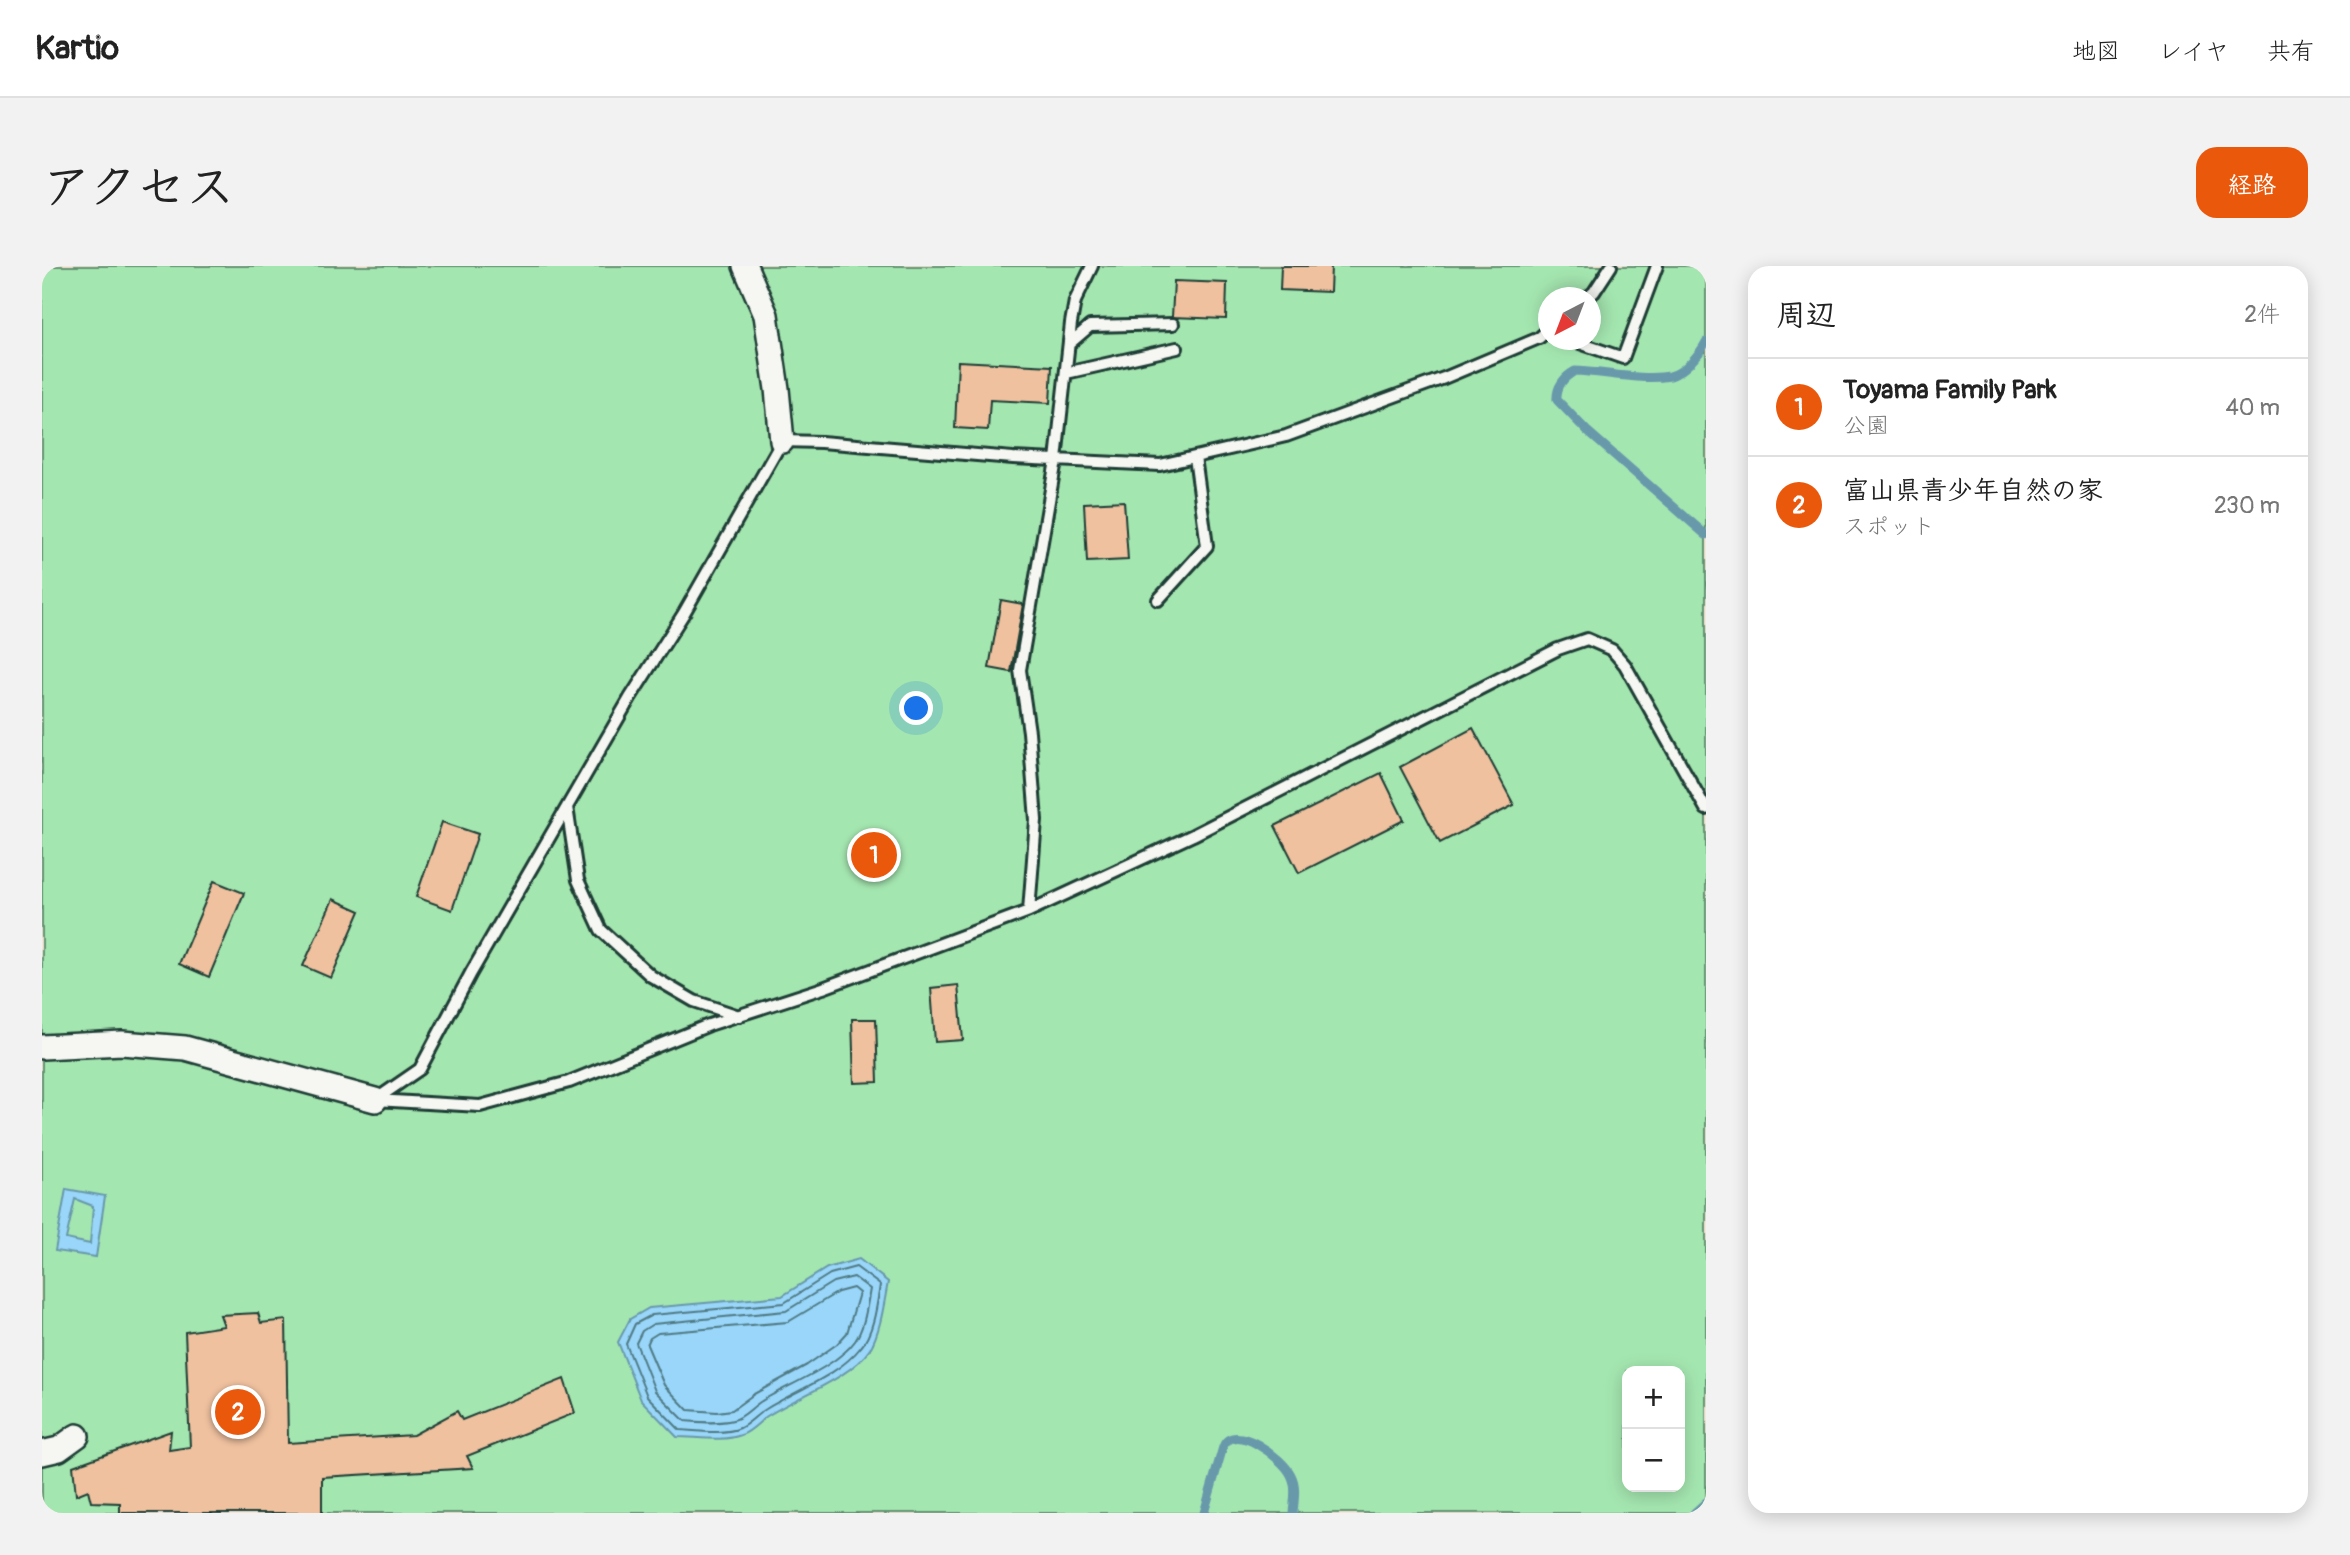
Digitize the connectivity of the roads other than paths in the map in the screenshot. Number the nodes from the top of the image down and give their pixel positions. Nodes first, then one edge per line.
1 (745, 266) edge
2 (1092, 266) edge
3 (1611, 266) edge
4 (1657, 266) edge
5 (1597, 287) edge
6 (1173, 324) dead end
7 (1538, 338) edge
8 (1069, 344) junction
9 (1177, 348) dead end
10 (1600, 350) edge
11 (1066, 373) junction
12 (782, 441) junction
13 (1195, 457) junction
14 (1056, 460) junction
15 (1158, 600) dead end
16 (567, 807) junction
17 (1706, 809) edge
18 (1029, 911) junction
19 (739, 1016) junction
20 (42, 1046) edge
21 (375, 1100) junction
22 (77, 1436) dead end
23 (42, 1453) edge

1 - 12 street
2 - 8 lane
3 - 5 lane
4 - 10 lane
6 - 8 lane
7 - 13 lane
8 - 11 lane
9 - 11 lane
11 - 14 lane
12 - 14 lane
12 - 16 lane
13 - 14 lane
13 - 15 lane
14 - 18 lane
16 - 19 lane
16 - 21 lane
17 - 18 lane
18 - 19 lane
19 - 21 lane
20 - 21 street
22 - 23 street

